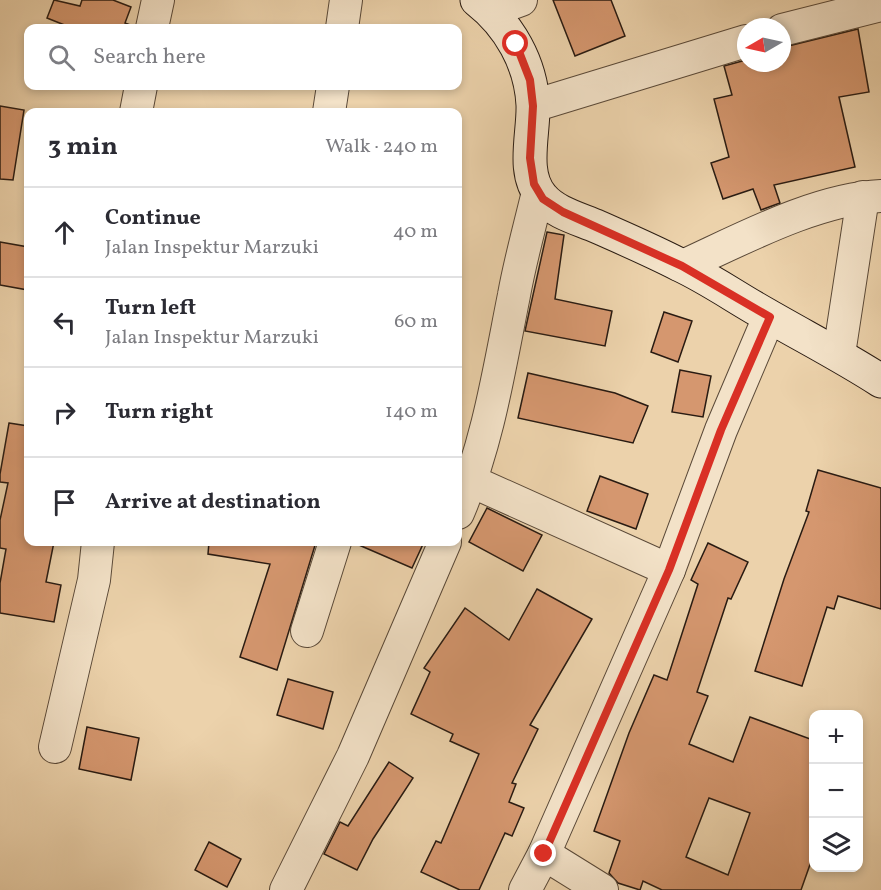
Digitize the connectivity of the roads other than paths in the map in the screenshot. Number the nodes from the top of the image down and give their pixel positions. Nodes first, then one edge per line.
1 (158, 0) edge
2 (346, 0) edge
3 (521, 0) edge
4 (484, 5) edge
5 (881, 5) edge
6 (153, 24) edge
7 (343, 24) edge
8 (791, 28) edge
9 (737, 44) edge
10 (140, 90) edge
11 (332, 90) edge
12 (533, 106) junction
13 (137, 108) edge
14 (330, 108) edge
15 (538, 192) junction
16 (872, 196) edge
17 (682, 266) junction
18 (770, 317) junction
19 (839, 354) junction
20 (881, 381) edge
21 (471, 481) junction
22 (462, 503) edge
23 (98, 546) edge
24 (334, 546) edge
25 (443, 546) edge
26 (669, 570) junction
27 (307, 632) dead end
28 (55, 747) dead end
29 (544, 854) junction
30 (286, 890) edge
31 (525, 890) edge
32 (602, 890) edge

1 - 6 street
2 - 7 street
3 - 4 street
4 - 12 street
5 - 8 street
9 - 12 street
10 - 13 street
11 - 14 street
12 - 15 street
15 - 17 street
15 - 21 street
16 - 17 street
16 - 19 street
17 - 18 street
18 - 19 street
18 - 26 street
19 - 20 street
21 - 22 street
21 - 26 street
23 - 28 street
24 - 27 street
25 - 30 street
26 - 29 street
29 - 31 street
29 - 32 street

